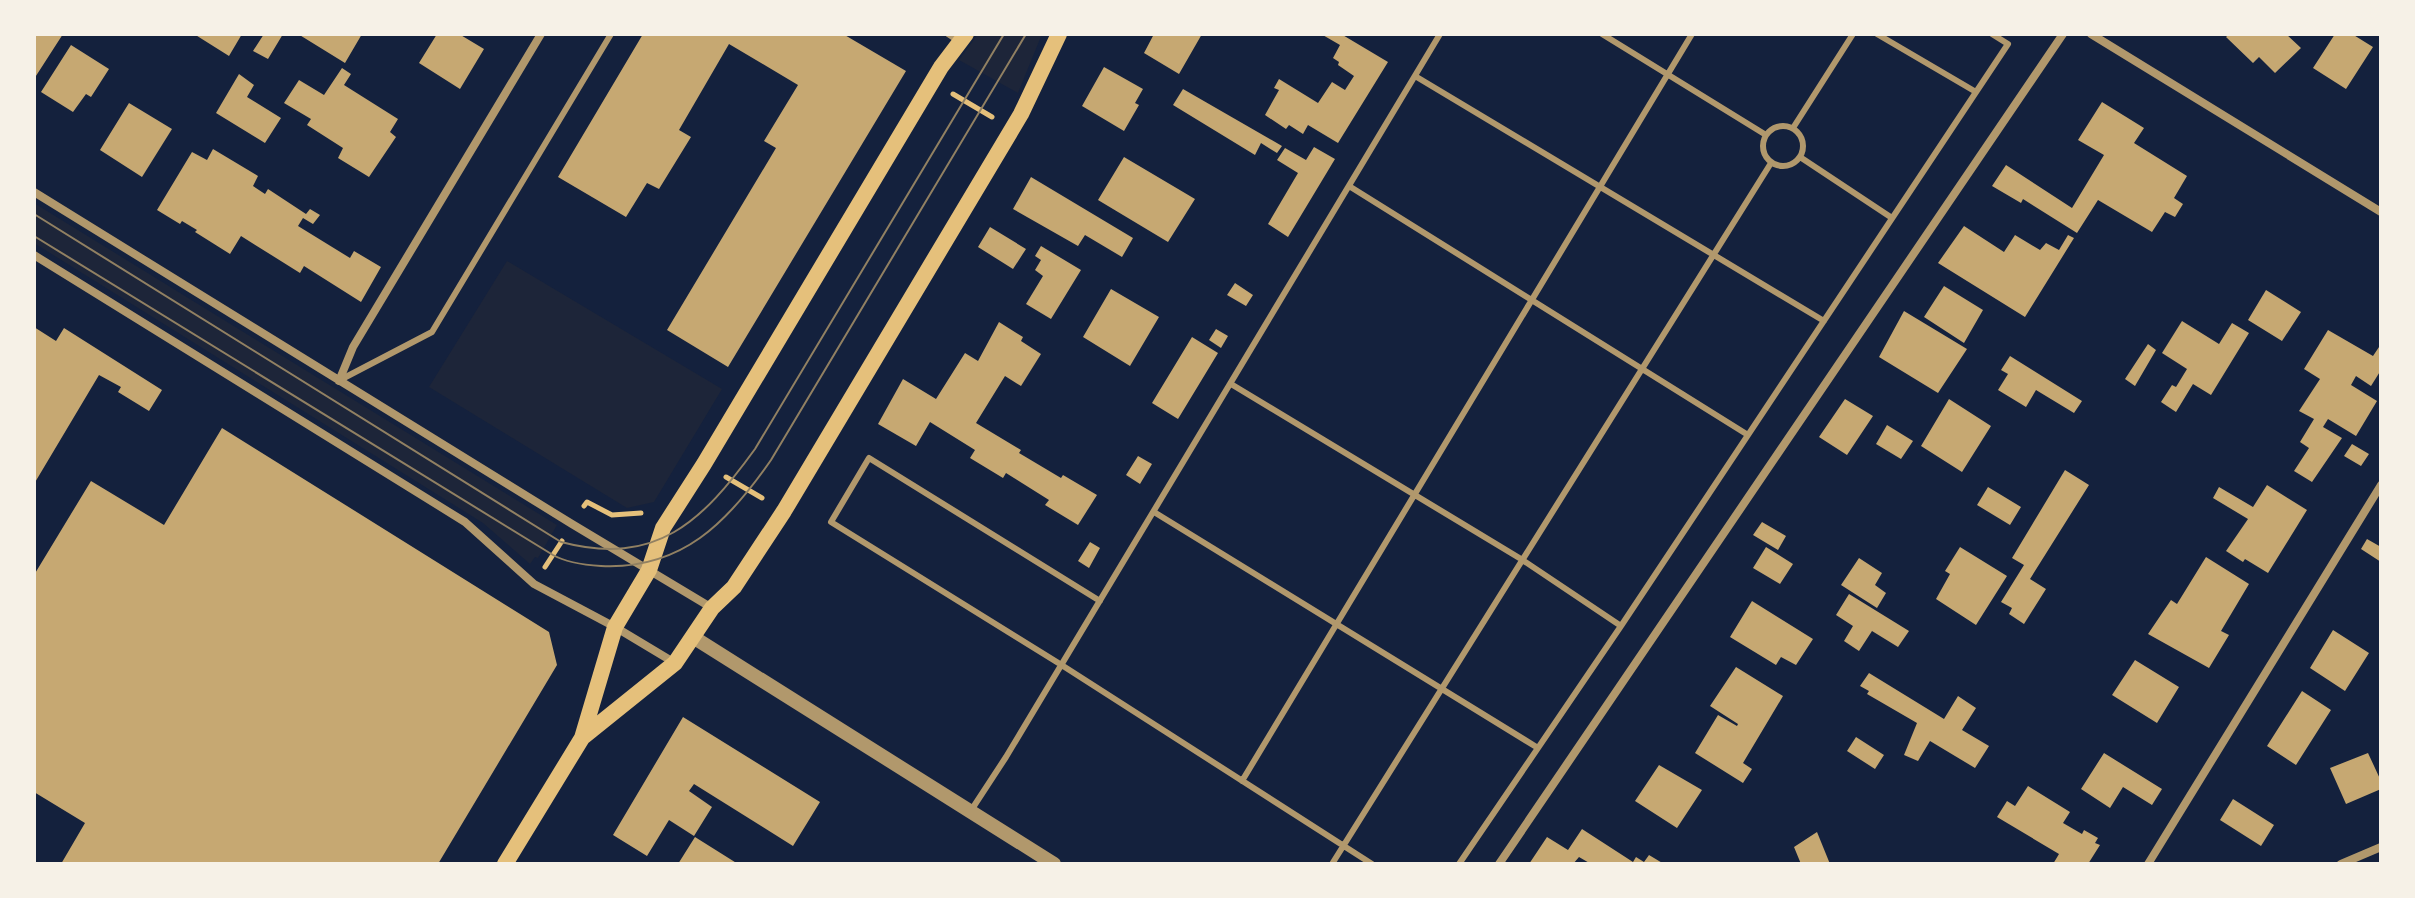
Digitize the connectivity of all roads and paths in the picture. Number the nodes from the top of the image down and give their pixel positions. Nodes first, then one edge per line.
1 (541, 34) edge
2 (611, 34) edge
3 (1059, 34) edge
4 (1440, 34) edge
5 (1602, 34) edge
6 (1692, 34) edge
7 (1853, 34) edge
8 (1877, 34) edge
9 (1992, 34) edge
10 (2063, 34) edge
11 (2091, 34) edge
12 (958, 37) edge
13 (941, 67) junction
14 (1668, 74) junction
15 (1415, 76) junction
16 (1976, 92) junction
17 (1021, 114) junction
18 (1793, 128) junction
19 (1766, 135) junction
20 (1800, 157) junction
21 (1771, 163) junction
22 (1349, 186) junction
23 (1600, 187) junction
24 (34, 192) edge
25 (2381, 212) edge
26 (1892, 218) junction
27 (34, 255) edge
28 (1713, 255) junction
29 (1532, 300) junction
30 (1824, 321) junction
31 (1642, 369) junction
32 (339, 381) junction
33 (1231, 384) junction
34 (1748, 435) junction
35 (2381, 485) edge
36 (1415, 495) junction
37 (1154, 512) junction
38 (1521, 559) junction
39 (649, 570) junction
40 (1100, 601) junction
41 (712, 608) junction
42 (1337, 624) junction
43 (1621, 626) junction
44 (615, 627) junction
45 (693, 637) junction
46 (675, 663) junction
47 (1060, 664) junction
48 (1441, 688) junction
49 (582, 738) junction
50 (1538, 748) junction
51 (1242, 781) junction
52 (970, 812) junction
53 (1344, 846) junction
54 (2381, 847) edge
55 (505, 864) edge
56 (1054, 864) edge
57 (1332, 864) edge
58 (1372, 864) edge
59 (1459, 864) edge
60 (1499, 864) edge
61 (2148, 864) edge
62 (2341, 864) edge

1 - 32 street
2 - 32 lane
3 - 17 main road
4 - 15 lane
5 - 14 lane
6 - 14 lane
7 - 18 lane
8 - 16 lane
9 - 16 lane
10 - 60 street
11 - 25 street
12 - 13 main road
13 - 17 path
13 - 39 main road
14 - 19 lane
14 - 23 lane
15 - 22 lane
15 - 23 lane
16 - 26 lane
17 - 41 main road
18 - 19 lane
18 - 20 lane
19 - 21 lane
20 - 21 lane
20 - 26 lane
21 - 28 lane
22 - 29 lane
22 - 33 lane
23 - 28 lane
23 - 29 lane
24 - 32 street
26 - 30 lane
27 - 44 street
28 - 30 lane
28 - 31 lane
29 - 31 lane
29 - 36 lane
30 - 34 lane
31 - 34 lane
31 - 38 lane
32 - 39 street
33 - 36 lane
33 - 37 lane
34 - 43 lane
35 - 61 street
36 - 38 lane
36 - 42 lane
37 - 40 lane
37 - 42 lane
38 - 43 lane
38 - 48 lane
39 - 41 street
39 - 44 main road
40 - 47 lane
40 - 47 lane
41 - 45 main road
42 - 48 lane
42 - 51 lane
43 - 50 lane
44 - 46 street
44 - 49 main road
45 - 46 main road
45 - 52 street
46 - 49 main road
47 - 51 lane
47 - 52 lane
48 - 50 lane
48 - 53 lane
49 - 55 main road
50 - 59 lane
51 - 53 lane
52 - 56 street
53 - 57 lane
53 - 58 lane
54 - 62 street

